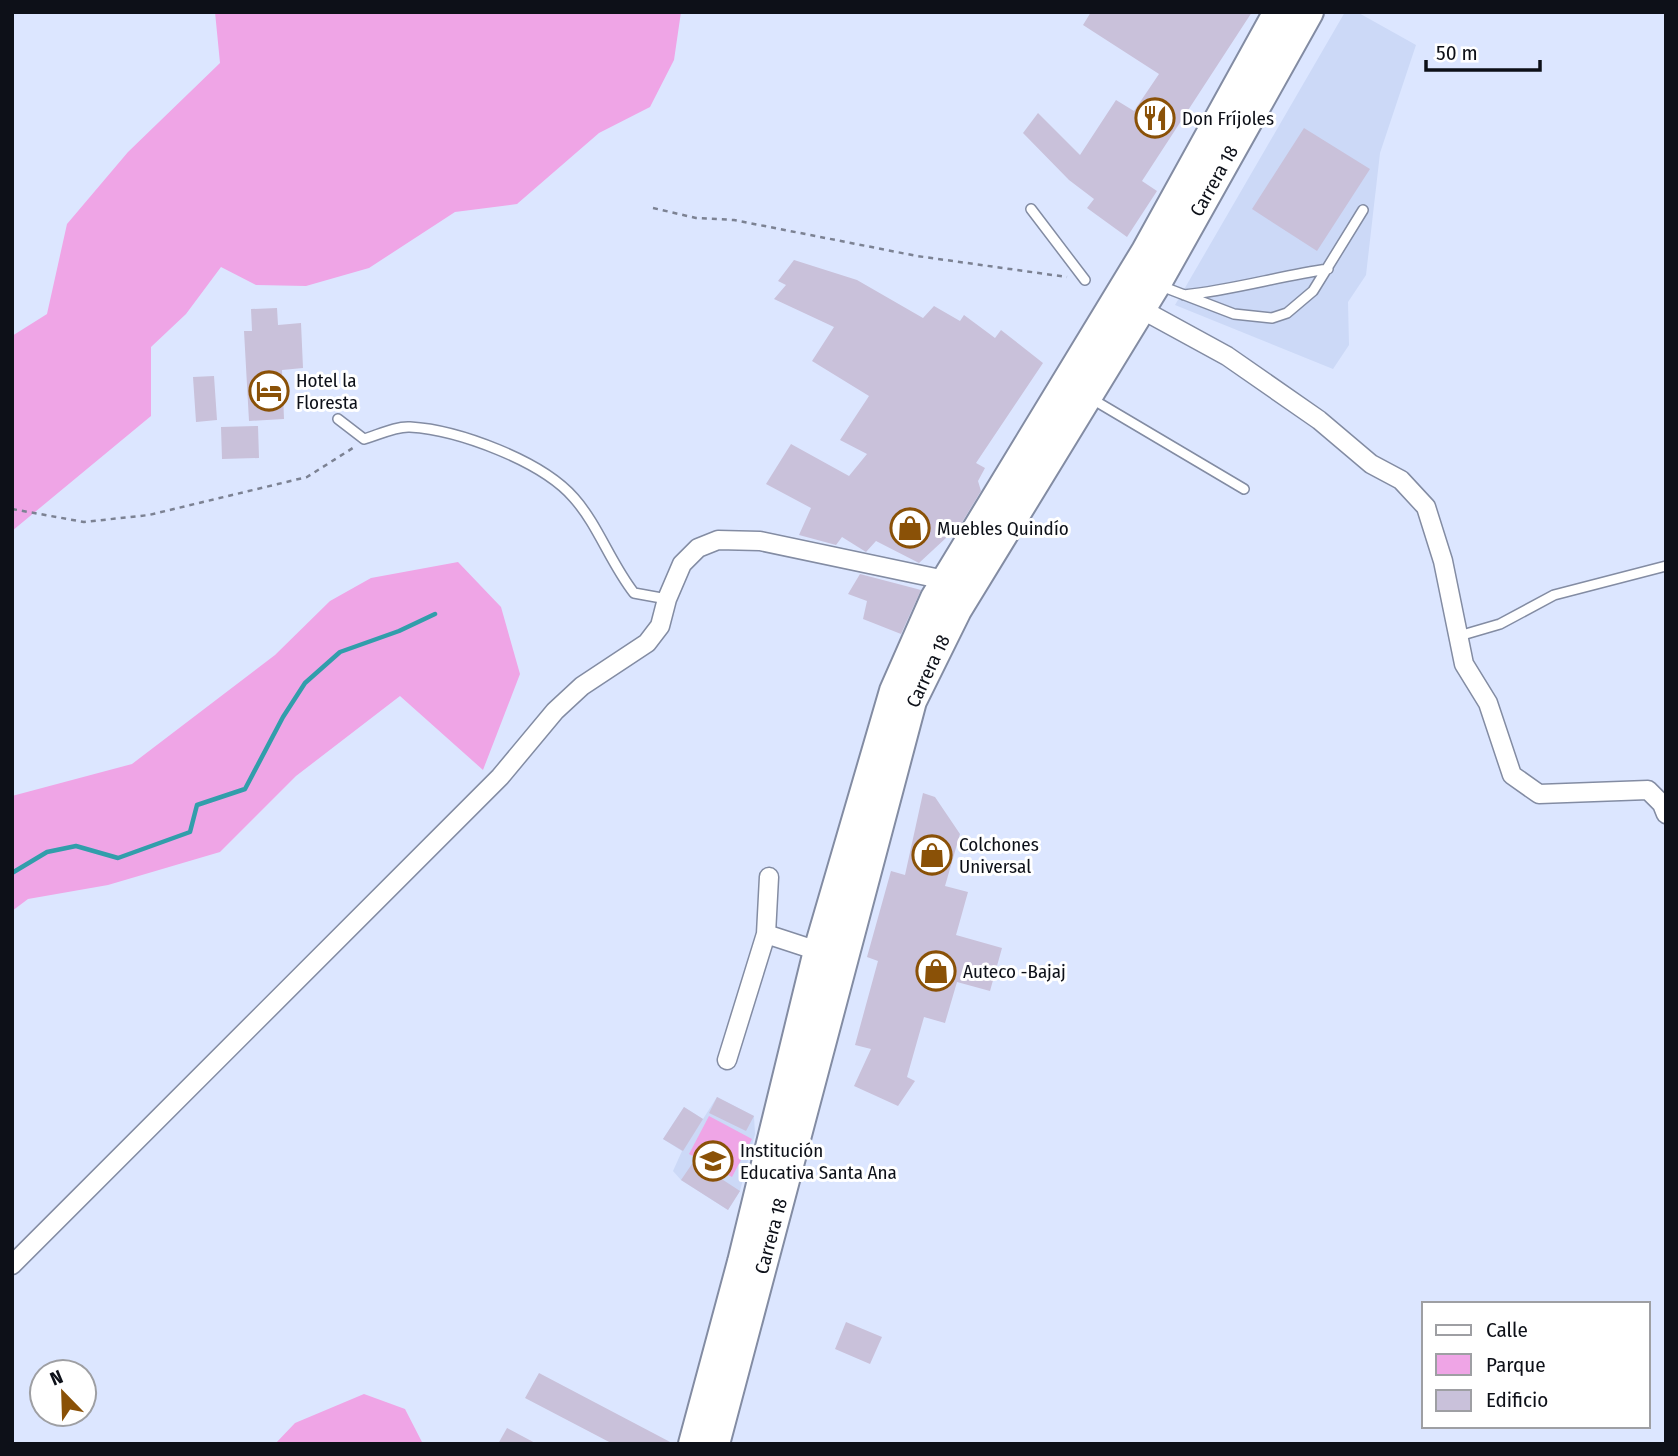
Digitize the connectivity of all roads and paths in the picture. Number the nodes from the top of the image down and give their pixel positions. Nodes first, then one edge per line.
1 (1278, 12) edge
2 (1309, 12) edge
3 (653, 208) dead end
4 (1031, 209) dead end
5 (1363, 210) dead end
6 (1328, 269) junction
7 (1085, 281) joint
8 (1157, 283) junction
9 (1182, 295) junction
10 (1141, 309) junction
11 (1087, 396) junction
12 (338, 419) dead end
13 (364, 439) junction
14 (1244, 489) dead end
15 (12, 509) edge
16 (1666, 566) edge
17 (945, 580) junction
18 (667, 599) junction
19 (1459, 636) junction
20 (1666, 814) edge
21 (769, 877) dead end
22 (766, 934) junction
23 (818, 951) junction
24 (727, 1060) dead end
25 (12, 1265) edge
26 (693, 1444) edge
27 (715, 1444) edge

1 - 17 main road, Carrera 18
2 - 8 main road, Carrera 18
3 - 7 path
4 - 7 lane
5 - 6 lane
6 - 9 lane
6 - 9 lane
8 - 9 lane
8 - 10 main road, Carrera 18
10 - 11 main road, Carrera 18
10 - 19 street
11 - 14 lane
11 - 27 main road, Carrera 18
12 - 13 lane
13 - 15 path
13 - 18 lane
16 - 19 lane
17 - 18 street
17 - 23 main road, Carrera 18
18 - 25 street
19 - 20 street
21 - 22 street
22 - 23 street
22 - 24 street
23 - 26 main road, Carrera 18

